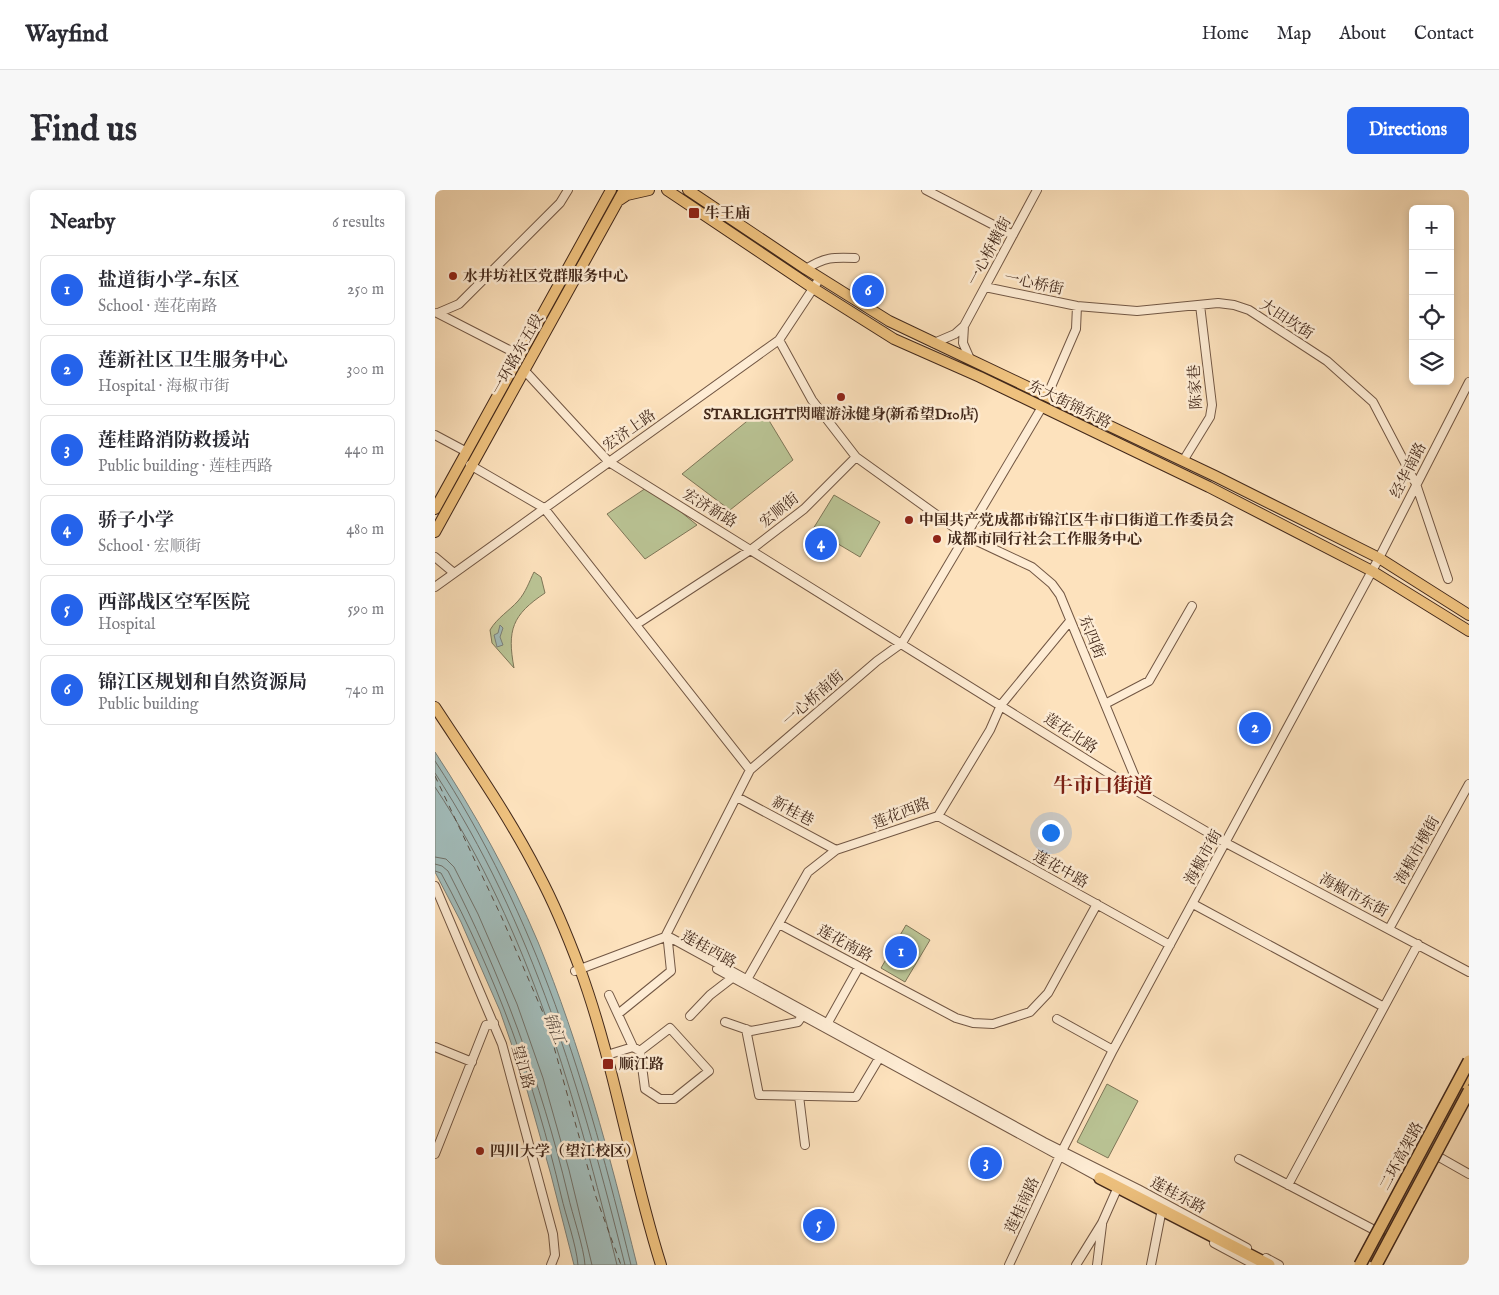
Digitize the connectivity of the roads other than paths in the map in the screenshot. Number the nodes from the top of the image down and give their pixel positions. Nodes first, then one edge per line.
1 (568, 190) edge
2 (624, 190) edge
3 (649, 190) edge
4 (667, 190) edge
5 (689, 190) edge
6 (925, 190) edge
7 (1037, 190) edge
8 (609, 191) edge
9 (617, 202) junction
10 (1013, 235) junction
11 (855, 258) dead end
12 (806, 269) junction
13 (820, 278) junction
14 (985, 286) junction
15 (813, 288) junction
16 (1200, 305) junction
17 (1077, 306) junction
18 (437, 313) edge
19 (964, 326) junction
20 (923, 338) junction
21 (779, 340) junction
22 (934, 343) junction
23 (918, 350) junction
24 (521, 356) junction
25 (971, 360) junction
26 (525, 371) junction
27 (967, 371) junction
28 (1469, 382) edge
29 (1047, 396) junction
30 (1042, 407) junction
31 (435, 435) edge
32 (465, 451) junction
33 (855, 457) junction
34 (1183, 461) junction
35 (609, 462) junction
36 (470, 465) junction
37 (1416, 484) junction
38 (544, 508) junction
39 (435, 509) edge
40 (435, 532) edge
41 (965, 536) junction
42 (751, 549) junction
43 (435, 557) edge
44 (1379, 558) junction
45 (1372, 571) junction
46 (454, 574) junction
47 (1448, 579) dead end
48 (435, 587) edge
49 (1192, 606) dead end
50 (1469, 615) edge
51 (1070, 621) junction
52 (637, 624) junction
53 (1469, 631) edge
54 (902, 643) junction
55 (1105, 704) junction
56 (1001, 705) junction
57 (435, 707) edge
58 (435, 718) edge
59 (750, 770) junction
60 (1469, 784) edge
61 (1142, 794) junction
62 (737, 797) junction
63 (938, 816) junction
64 (1226, 843) junction
65 (836, 850) junction
66 (435, 886) edge
67 (1097, 904) junction
68 (1193, 904) junction
69 (779, 924) junction
70 (1389, 929) junction
71 (666, 940) junction
72 (1418, 944) junction
73 (1170, 945) junction
74 (859, 967) junction
75 (577, 970) junction
76 (1469, 972) edge
77 (733, 978) junction
78 (746, 982) junction
79 (609, 995) dead end
80 (1384, 1007) junction
81 (618, 1014) junction
82 (690, 1016) dead end
83 (802, 1016) junction
84 (1057, 1019) dead end
85 (725, 1022) dead end
86 (494, 1023) junction
87 (826, 1026) junction
88 (746, 1029) junction
89 (435, 1047) edge
90 (637, 1049) junction
91 (1113, 1050) junction
92 (1469, 1052) edge
93 (607, 1055) junction
94 (880, 1056) junction
95 (1469, 1061) edge
96 (472, 1062) junction
97 (1469, 1073) edge
98 (1469, 1091) edge
99 (799, 1096) junction
100 (1469, 1102) edge
101 (435, 1127) edge
102 (444, 1131) junction
103 (805, 1145) dead end
104 (435, 1154) edge
105 (1061, 1154) junction
106 (1434, 1154) junction
107 (1239, 1159) dead end
108 (1469, 1174) edge
109 (1100, 1178) junction
110 (1288, 1185) junction
111 (1117, 1189) junction
112 (1161, 1214) junction
113 (1102, 1223) junction
114 (1382, 1234) junction
115 (551, 1265) edge
116 (656, 1265) edge
117 (661, 1265) edge
118 (1009, 1265) edge
119 (1075, 1265) edge
120 (1097, 1265) edge
121 (1151, 1265) edge
122 (1255, 1265) edge
123 (1269, 1265) edge
124 (1279, 1265) edge
125 (1360, 1265) edge
126 (1365, 1265) edge
127 (1376, 1265) edge

1 - 18 street
2 - 9 main road, 一环路东五段
3 - 9 main road
4 - 15 main road, 东大街锦东路
5 - 12 main road, 东大街锦东路
6 - 10 street
7 - 10 street, 一心桥横街
8 - 24 main road, 一环路东五段
9 - 26 main road, 一环路东五段
10 - 14 street, 一心桥横街
11 - 12 street
12 - 13 main road, 东大街锦东路
13 - 15 street, 宏济上路
13 - 20 main road, 东大街锦东路
14 - 17 street, 一心桥街
14 - 19 street, 一心桥横街
15 - 21 street, 宏济上路
15 - 23 main road, 东大街锦东路
16 - 17 street, 大田坎街
16 - 34 street, 陈家巷
16 - 37 street, 大田坎街
17 - 29 street
18 - 24 street
19 - 22 street
19 - 25 street
20 - 22 main road, 东大街锦东路
20 - 23 main road
21 - 33 street, 东四街
21 - 35 street, 宏济上路
22 - 25 main road, 东大街锦东路
23 - 27 main road, 东大街锦东路
24 - 32 main road, 一环路东五段
25 - 27 main road
25 - 29 main road, 东大街锦东路
26 - 35 street, 宏济新路
26 - 36 main road, 一环路东五段
27 - 30 main road, 东大街锦东路
28 - 37 street, 经华南路
29 - 34 main road, 东大街锦东路
30 - 41 street, 一心桥南街
30 - 45 main road, 东大街锦东路
31 - 32 street
32 - 39 main road, 一环路东五段
33 - 41 street, 东四街
33 - 42 street, 宏顺街
34 - 44 main road, 东大街锦东路
35 - 38 street, 宏济上路
35 - 42 street, 宏济新路
36 - 38 street
36 - 40 main road, 一环路东五段
37 - 44 street, 经华南路
37 - 47 street, 大田坎街
38 - 46 street, 宏济上路
38 - 52 street
41 - 51 street, 东四街
41 - 54 street, 一心桥南街
42 - 52 street, 宏顺街
42 - 54 street, 宏济新路
43 - 46 street
44 - 45 street, 经华南路
44 - 50 main road, 东大街锦东路
45 - 53 main road, 东大街锦东路
45 - 64 street, 海椒市街
46 - 48 street, 宏济上路
49 - 55 street
51 - 55 street, 东四街
51 - 56 street, 莲花西路
52 - 59 street
54 - 56 street, 莲花北路
54 - 59 street, 一心桥南街
55 - 61 street, 东四街
56 - 61 street, 莲花北路
56 - 63 street, 莲花西路
57 - 75 main road
58 - 75 main road
59 - 62 street, 一心桥南街
60 - 70 street, 海椒市横街
61 - 64 street, 莲花北路
62 - 65 street, 新桂巷
62 - 71 street, 一心桥南街
63 - 65 street, 莲花西路
63 - 67 street, 莲花中路
64 - 68 street, 海椒市街
64 - 70 street, 海椒市东街
65 - 69 street, 莲花西路
66 - 86 street, 望江路
67 - 73 street, 莲花中路
67 - 74 street, 莲花南路
68 - 73 street, 海椒市街
68 - 80 street
69 - 74 street, 莲花南路
69 - 78 street, 莲花西路
70 - 72 street, 海椒市东街
71 - 75 street
71 - 77 street, 莲桂西路
71 - 78 street, 莲桂西路
71 - 81 street
72 - 76 street, 海椒市东街
72 - 80 street
73 - 91 street, 海椒市街
74 - 87 street
75 - 93 main road
75 - 116 main road
77 - 78 street, 莲桂西路
77 - 82 street
78 - 83 street, 莲桂西路
78 - 87 street, 莲桂西路
79 - 81 street
80 - 110 street
81 - 90 street
83 - 87 street, 莲桂西路
83 - 88 street
84 - 91 street
85 - 88 street
86 - 96 street
86 - 115 street, 望江路
87 - 94 street, 莲桂西路
88 - 99 street
89 - 96 street
90 - 90 street
90 - 93 street
91 - 105 street, 海椒市街
92 - 106 highway
93 - 117 main road
94 - 99 street
94 - 105 street, 莲桂西路
95 - 125 highway, 二环高架路, bridge
96 - 102 street
97 - 106 main road
98 - 106 highway, 二环高架路, bridge
99 - 103 street
100 - 106 highway, bridge
101 - 102 street
102 - 104 street
105 - 109 street, 莲桂东路
105 - 118 street, 莲桂南路
105 - 124 street, 莲桂东路
106 - 108 street
106 - 114 main road
106 - 127 highway, 二环高架路, bridge
107 - 110 street
109 - 111 street, 莲桂东路
109 - 123 highway
110 - 114 street
111 - 112 street, 莲桂东路
111 - 113 street
112 - 121 street
112 - 122 street, 莲桂东路
113 - 119 street
113 - 120 street
114 - 126 main road

